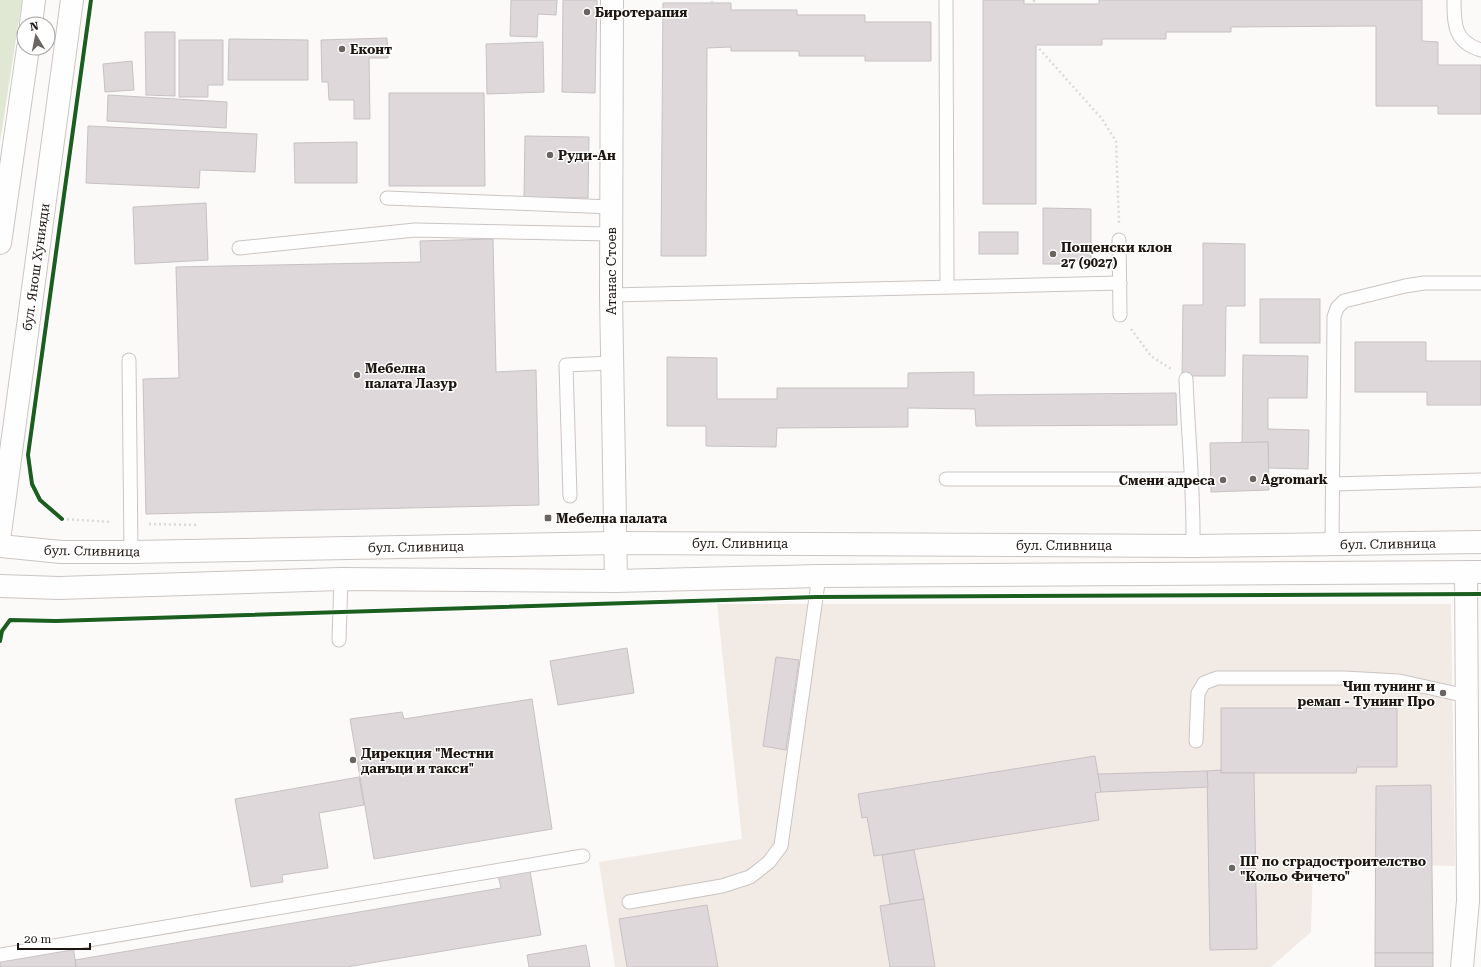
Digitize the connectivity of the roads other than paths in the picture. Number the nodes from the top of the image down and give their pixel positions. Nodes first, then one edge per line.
1 (34, 0) edge
2 (72, 0) edge
3 (612, 0) edge
4 (946, 0) edge
5 (1454, 0) edge
6 (32, 16) edge
7 (1481, 50) edge
8 (27, 56) edge
9 (388, 198) dead end
10 (611, 207) junction
11 (611, 234) junction
12 (1119, 240) road end
13 (0, 243) edge
14 (239, 248) dead end
15 (1120, 283) junction
16 (1481, 283) edge
17 (947, 287) junction
18 (611, 295) junction
19 (1120, 315) road end
20 (129, 360) dead end
21 (612, 363) junction
22 (1186, 380) road end
23 (946, 479) dead end
24 (1192, 479) junction
25 (1481, 480) edge
26 (1332, 484) junction
27 (570, 496) dead end
28 (0, 534) edge
29 (1481, 542) edge
30 (615, 543) junction
31 (1332, 544) junction
32 (0, 546) edge
33 (1194, 546) junction
34 (131, 552) junction
35 (1473, 572) edge
36 (819, 576) junction
37 (341, 579) junction
38 (616, 581) junction
39 (0, 586) edge
40 (339, 640) dead end
41 (1467, 696) junction
42 (1196, 742) dead end
43 (583, 856) dead end
44 (629, 902) dead end
45 (0, 955) edge
46 (1462, 967) edge

1 - 6 main road
2 - 28 main road, бул. Янош Хунияди
3 - 10 main road, Атанас Стоев
4 - 17 lane
5 - 7 lane
8 - 13 main road
9 - 10 lane
10 - 11 main road, Атанас Стоев
11 - 14 lane
11 - 18 main road, Атанас Стоев
12 - 15 lane
15 - 17 lane
15 - 19 lane
16 - 26 lane
17 - 18 lane
18 - 21 main road, Атанас Стоев
20 - 34 lane
21 - 27 lane
21 - 30 main road, Атанас Стоев
22 - 24 lane
23 - 24 lane
24 - 33 lane
25 - 26 lane
26 - 31 lane
29 - 31 main road, бул. Сливница
30 - 33 main road, бул. Сливница
30 - 34 main road, бул. Сливница
30 - 38 main road, Атанас Стоев
31 - 33 main road, бул. Сливница
32 - 34 main road, бул. Сливница
35 - 36 main road
35 - 41 main road
36 - 38 main road
36 - 44 lane
37 - 38 main road
37 - 39 main road
37 - 40 lane
41 - 42 lane
41 - 46 main road
43 - 45 lane

